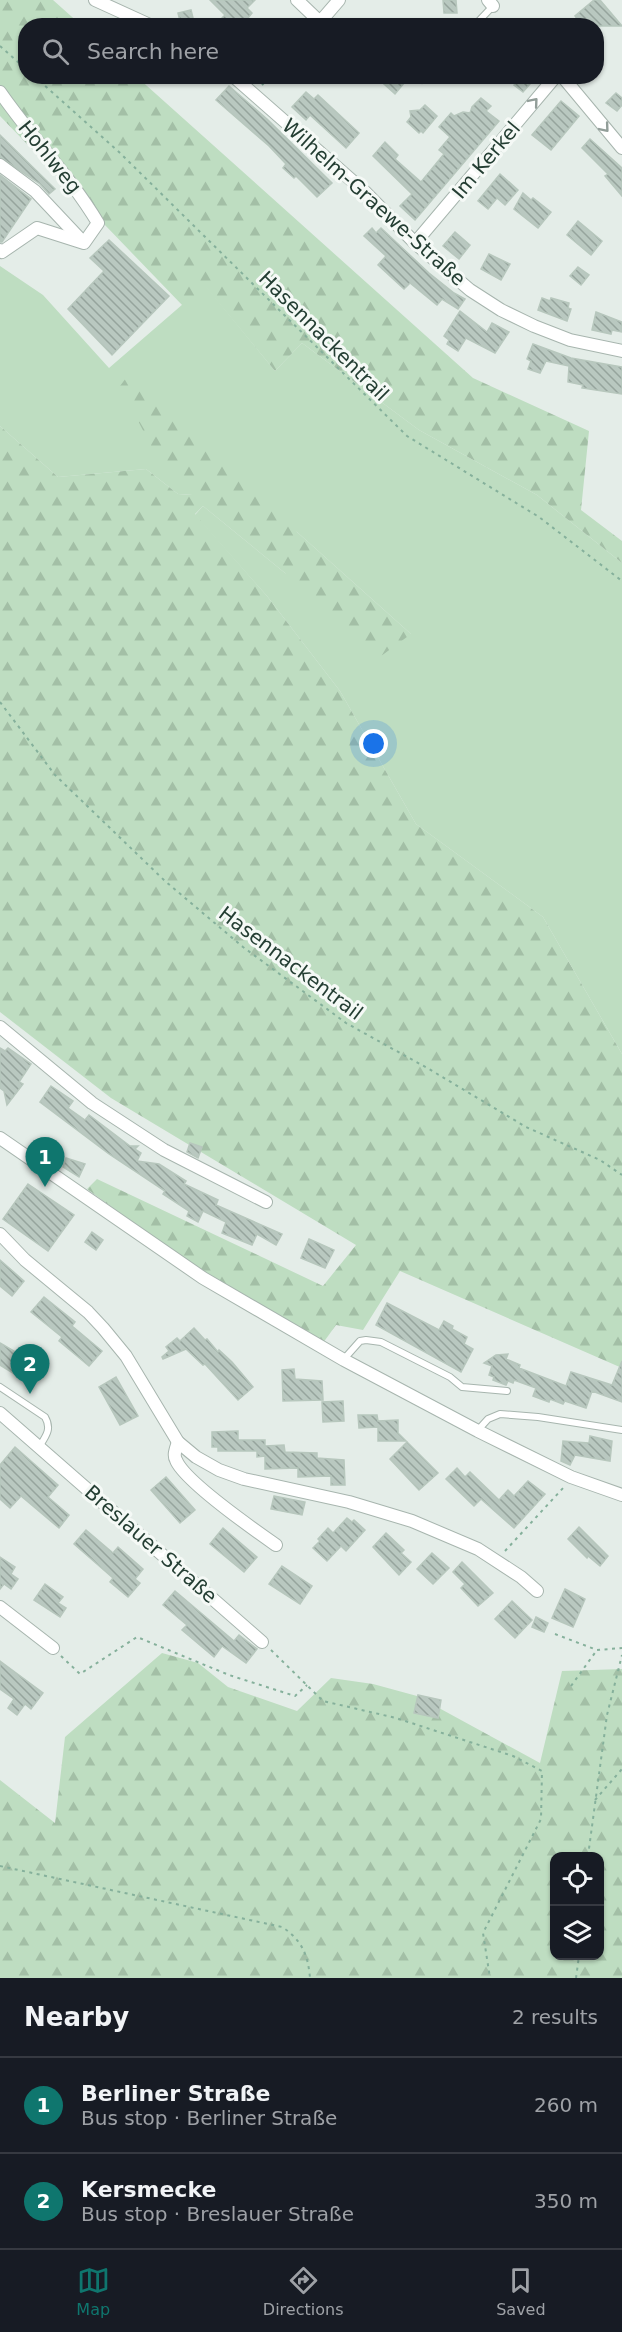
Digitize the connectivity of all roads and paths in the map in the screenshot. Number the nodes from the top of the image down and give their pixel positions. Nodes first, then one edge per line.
1 (95, 0) edge
2 (297, 0) edge
3 (339, 0) edge
4 (490, 3) edge
5 (134, 18) edge
6 (316, 18) edge
7 (323, 18) edge
8 (480, 18) edge
9 (0, 46) edge
10 (18, 62) edge
11 (43, 84) edge
12 (242, 84) edge
13 (549, 84) edge
14 (569, 84) edge
15 (0, 92) edge
16 (622, 148) edge
17 (0, 165) edge
18 (84, 243) junction
19 (415, 243) junction
20 (0, 250) edge
21 (622, 351) edge
22 (622, 581) edge
23 (0, 702) edge
24 (0, 1027) edge
25 (0, 1138) edge
26 (622, 1175) edge
27 (266, 1202) dead end
28 (0, 1234) edge
29 (344, 1360) junction
30 (0, 1387) edge
31 (507, 1391) dead end
32 (0, 1413) edge
33 (622, 1430) edge
34 (478, 1431) junction
35 (178, 1442) junction
36 (38, 1447) junction
37 (622, 1495) edge
38 (558, 1497) dead end
39 (276, 1545) dead end
40 (497, 1560) junction
41 (537, 1591) dead end
42 (0, 1607) edge
43 (555, 1634) dead end
44 (262, 1642) joint
45 (53, 1648) joint
46 (622, 1648) edge
47 (597, 1650) junction
48 (622, 1655) edge
49 (307, 1685) junction
50 (571, 1686) dead end
51 (622, 1770) edge
52 (595, 1800) junction
53 (589, 1852) edge
54 (0, 1866) edge
55 (578, 1960) edge
56 (310, 1978) edge
57 (490, 1978) edge
58 (576, 1978) edge

1 - 5 street
2 - 6 street
3 - 7 street
4 - 8 lane
9 - 10 path
11 - 22 path, Hasennackentrail
12 - 19 street, Wilhelm-Graewe-Straße
19 -> 13 street, Im Kerkel
14 -> 16 street
15 - 18 street, Hohlweg
17 - 18 street
18 - 20 street
19 - 21 street, Wilhelm-Graewe-Straße
23 - 26 path, Hasennackentrail
24 - 27 street
25 - 29 street
28 - 35 street
29 - 31 lane
29 - 34 street
30 - 36 lane
32 - 36 street, Breslauer Straße
33 - 34 lane
34 - 37 street
35 - 39 street
35 - 40 street
36 - 44 street, Breslauer Straße
38 - 40 path
40 - 41 street
42 - 45 street
43 - 47 path
44 - 49 path
45 - 49 path
46 - 47 path
47 - 50 path
48 - 52 path
49 - 57 path
51 - 52 path
52 - 53 path
54 - 56 path
55 - 58 path

